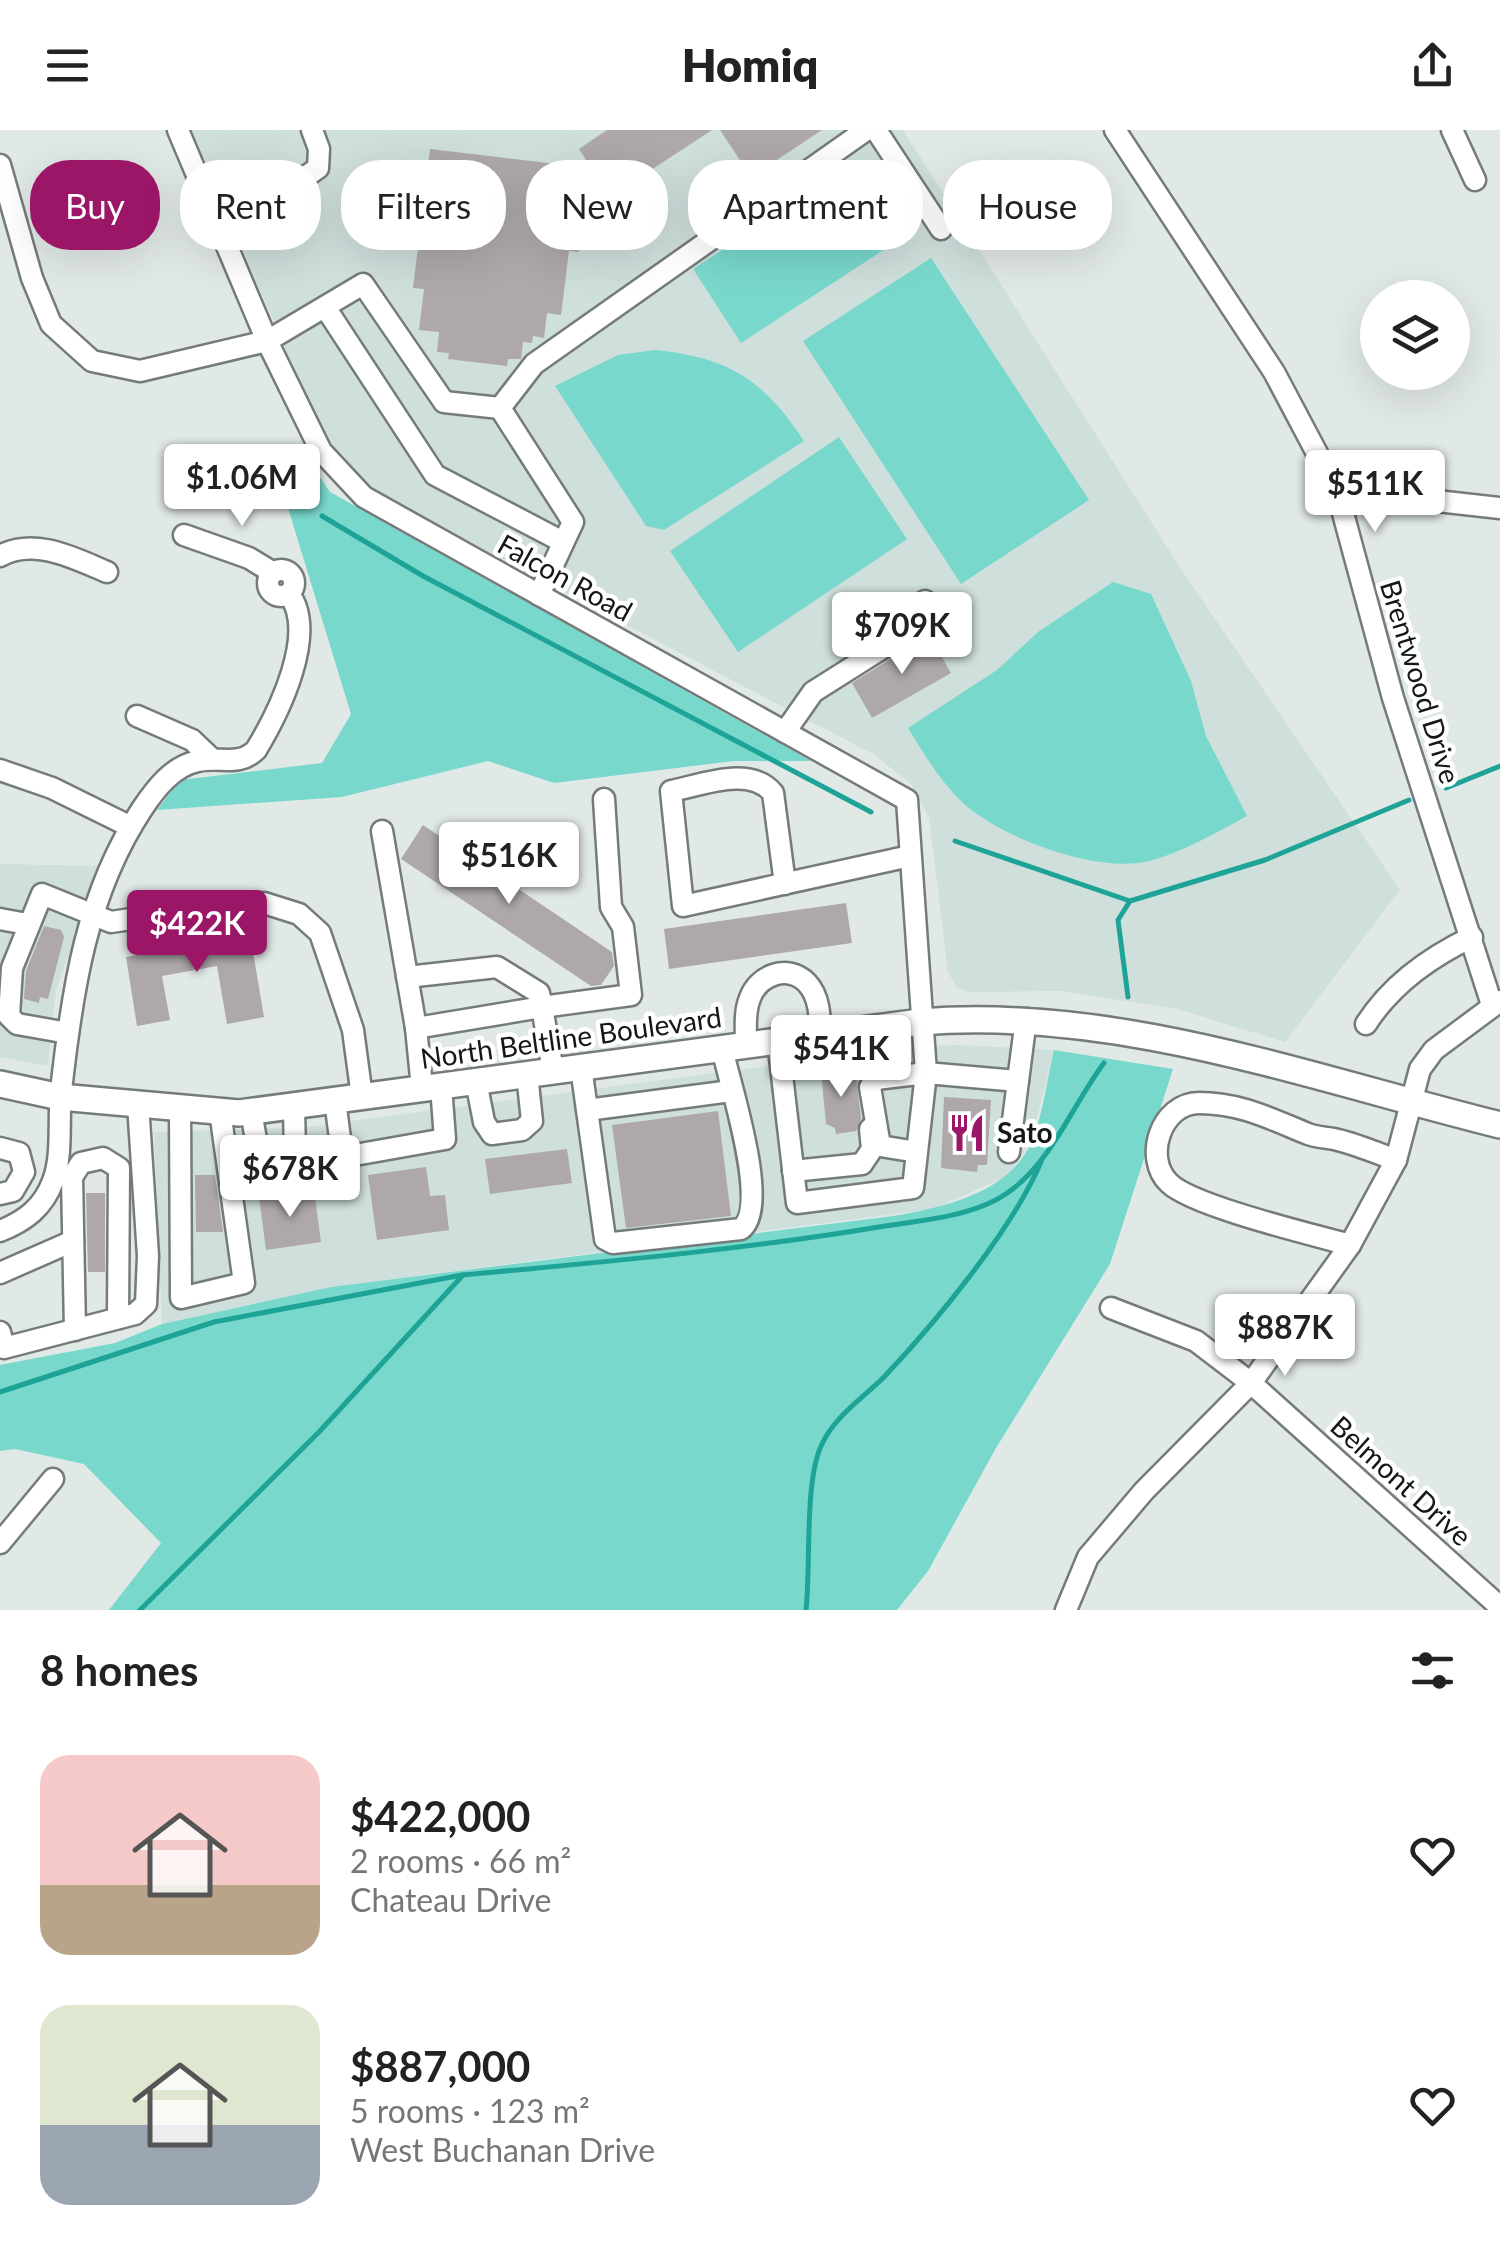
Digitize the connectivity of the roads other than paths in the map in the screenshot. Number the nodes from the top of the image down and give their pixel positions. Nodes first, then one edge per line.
1 (178, 130) edge
2 (312, 130) edge
3 (866, 130) edge
4 (876, 130) edge
5 (1116, 130) edge
6 (1452, 130) edge
7 (191, 160) edge
8 (318, 160) edge
9 (0, 164) edge
10 (1475, 180) dead end
11 (941, 229) dead end
12 (228, 250) edge
13 (325, 307) junction
14 (267, 342) junction
15 (500, 408) junction
16 (1340, 506) junction
17 (1500, 508) edge
18 (184, 535) dead end
19 (564, 542) junction
20 (0, 556) edge
21 (106, 572) dead end
22 (539, 594) junction
23 (925, 600) dead end
24 (137, 716) dead end
25 (785, 732) junction
26 (212, 759) junction
27 (0, 770) edge
28 (604, 799) dead end
29 (131, 827) junction
30 (382, 831) dead end
31 (910, 856) junction
32 (785, 884) junction
33 (93, 913) junction
34 (0, 919) edge
35 (27, 924) junction
36 (1472, 936) junction
37 (407, 976) junction
38 (1496, 1003) edge
39 (542, 1007) junction
40 (1026, 1019) junction
41 (920, 1022) junction
42 (1366, 1024) dead end
43 (416, 1028) junction
44 (68, 1033) junction
45 (820, 1035) junction
46 (778, 1041) junction
47 (734, 1046) junction
48 (582, 1067) junction
49 (554, 1071) junction
50 (926, 1073) junction
51 (527, 1074) junction
52 (876, 1079) junction
53 (476, 1081) junction
54 (1018, 1081) junction
55 (0, 1084) edge
56 (432, 1087) junction
57 (731, 1091) junction
58 (362, 1096) junction
59 (60, 1097) junction
60 (335, 1100) junction
61 (1408, 1102) junction
62 (138, 1104) junction
63 (294, 1105) junction
64 (180, 1108) junction
65 (587, 1110) junction
66 (220, 1111) junction
67 (251, 1111) junction
68 (1500, 1126) edge
69 (0, 1148) edge
70 (917, 1152) junction
71 (1009, 1152) dead end
72 (1396, 1160) junction
73 (793, 1172) junction
74 (0, 1194) edge
75 (0, 1232) edge
76 (74, 1241) junction
77 (1350, 1245) junction
78 (0, 1273) edge
79 (1111, 1308) dead end
80 (118, 1318) junction
81 (75, 1330) junction
82 (1, 1343) edge
83 (1251, 1383) junction
84 (53, 1479) dead end
85 (0, 1542) edge
86 (1500, 1606) edge
87 (1066, 1610) edge

1 - 7 street, Falcon Road
2 - 8 street
3 - 15 street
4 - 11 street
5 - 16 street, Brentwood Drive
6 - 10 street
9 - 14 street
12 - 14 street, Falcon Road
13 - 14 street
13 - 15 street
13 - 19 street
14 - 22 street, Falcon Road
15 - 19 street
16 - 17 street
16 - 36 street, Brentwood Drive
18 - 26 street
19 - 22 street
20 - 21 street
22 - 25 street, Falcon Road
23 - 25 street
24 - 26 street
25 - 31 street, Falcon Road
26 - 29 street
27 - 29 street
28 - 39 street
29 - 33 street
30 - 37 street
31 - 32 street
31 - 41 street, Falcon Road
32 - 32 street
33 - 35 street
33 - 44 street
33 - 58 street
34 - 35 street
35 - 44 street
36 - 38 street, Brentwood Drive
36 - 42 street
37 - 39 street
37 - 43 street
38 - 61 street
39 - 43 street
39 - 49 street
40 - 41 main road, North Beltline Boulevard
40 - 54 street
40 - 61 main road, North Beltline Boulevard
41 - 45 main road, North Beltline Boulevard
41 - 50 street, Falcon Road
43 - 56 street
44 - 59 street
45 - 46 main road, North Beltline Boulevard
45 - 47 street
46 - 47 main road, North Beltline Boulevard
46 - 73 street
47 - 48 main road, North Beltline Boulevard
47 - 57 street
48 - 49 main road, North Beltline Boulevard
48 - 65 street
49 - 51 main road, North Beltline Boulevard
50 - 52 street
50 - 54 street
50 - 70 street, Falcon Road
51 - 53 main road, North Beltline Boulevard
51 - 53 street
52 - 70 street
52 - 73 street
53 - 56 main road, North Beltline Boulevard
54 - 71 street
55 - 59 main road, North Beltline Boulevard
56 - 58 main road, North Beltline Boulevard
56 - 60 street
57 - 65 street
57 - 65 street
58 - 60 main road, North Beltline Boulevard
59 - 62 main road, North Beltline Boulevard
59 - 75 street
60 - 63 main road, North Beltline Boulevard
61 - 68 main road, North Beltline Boulevard
61 - 72 street
62 - 64 main road, North Beltline Boulevard
62 - 80 street
63 - 67 main road, North Beltline Boulevard
63 - 67 street
64 - 66 main road, North Beltline Boulevard
64 - 66 street
66 - 67 main road, North Beltline Boulevard
69 - 74 street
70 - 73 street, Falcon Road
72 - 77 street
72 - 77 street
76 - 78 street
76 - 80 street
76 - 81 street
77 - 83 street
79 - 83 street, Belmont Drive
80 - 81 street
81 - 82 street
83 - 86 street, Belmont Drive
83 - 87 street
84 - 85 street

